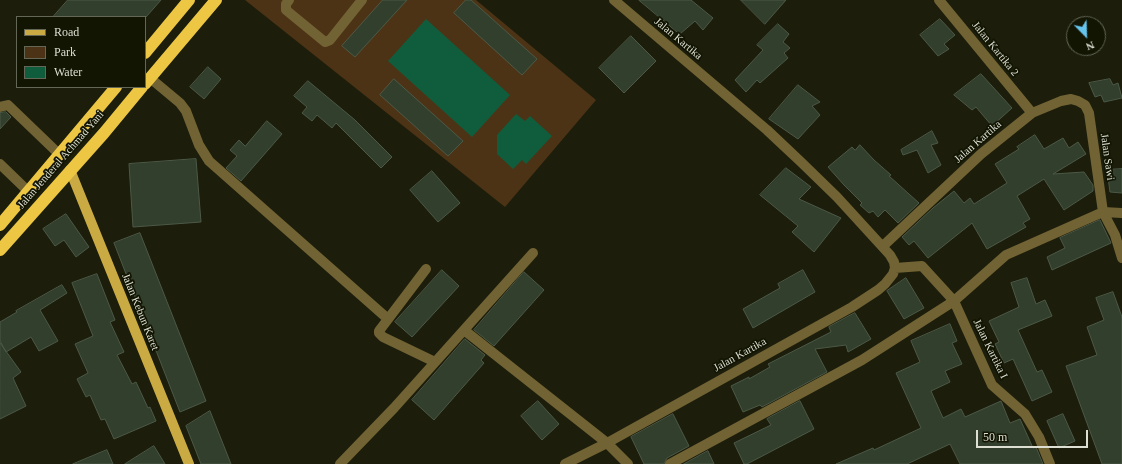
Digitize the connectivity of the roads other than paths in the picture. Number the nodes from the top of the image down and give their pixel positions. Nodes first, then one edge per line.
1 (189, 0) edge
2 (216, 0) edge
3 (289, 0) edge
4 (362, 0) edge
5 (614, 0) edge
6 (939, 0) edge
7 (146, 52) edge
8 (148, 81) edge
9 (115, 88) edge
10 (141, 88) edge
11 (1085, 105) joint
12 (0, 107) edge
13 (1032, 113) junction
14 (60, 155) junction
15 (0, 164) edge
16 (70, 170) junction
17 (29, 192) junction
18 (1103, 212) junction
19 (1122, 213) edge
20 (0, 225) edge
21 (883, 246) junction
22 (0, 250) edge
23 (533, 253) dead end
24 (1122, 258) edge
25 (895, 268) junction
26 (426, 269) dead end
27 (954, 301) junction
28 (388, 319) junction
29 (464, 330) junction
30 (435, 362) junction
31 (607, 442) junction
32 (188, 464) edge
33 (340, 464) edge
34 (565, 464) edge
35 (628, 464) edge
36 (670, 464) edge
37 (1050, 464) edge

1 - 7 highway
2 - 8 highway
3 - 4 street
5 - 21 street, Jalan Kartika
6 - 13 street, Jalan Kartika 2
8 - 28 street
9 - 14 highway, Jalan Jenderal Achmad Yani
10 - 16 highway, Jalan Jenderal Achmad Yani
11 - 13 street, Jalan Kartika
11 - 18 street, Jalan Sawi
12 - 14 street
13 - 21 street, Jalan Kartika
14 - 17 highway, Jalan Jenderal Achmad Yani
15 - 17 street
16 - 22 highway, Jalan Jenderal Achmad Yani
16 - 32 main road, Jalan Kebun Karet
17 - 20 highway, Jalan Jenderal Achmad Yani
18 - 19 street
18 - 24 street, Jalan Sawi
18 - 27 street
21 - 25 street, Jalan Kartika
23 - 29 street
25 - 27 street, Jalan Kartika I
25 - 31 street, Jalan Kartika
26 - 28 street
27 - 36 street
27 - 37 street, Jalan Kartika I
28 - 30 street
29 - 30 street
29 - 31 street
30 - 33 street
31 - 34 street, Jalan Kartika
31 - 35 street

